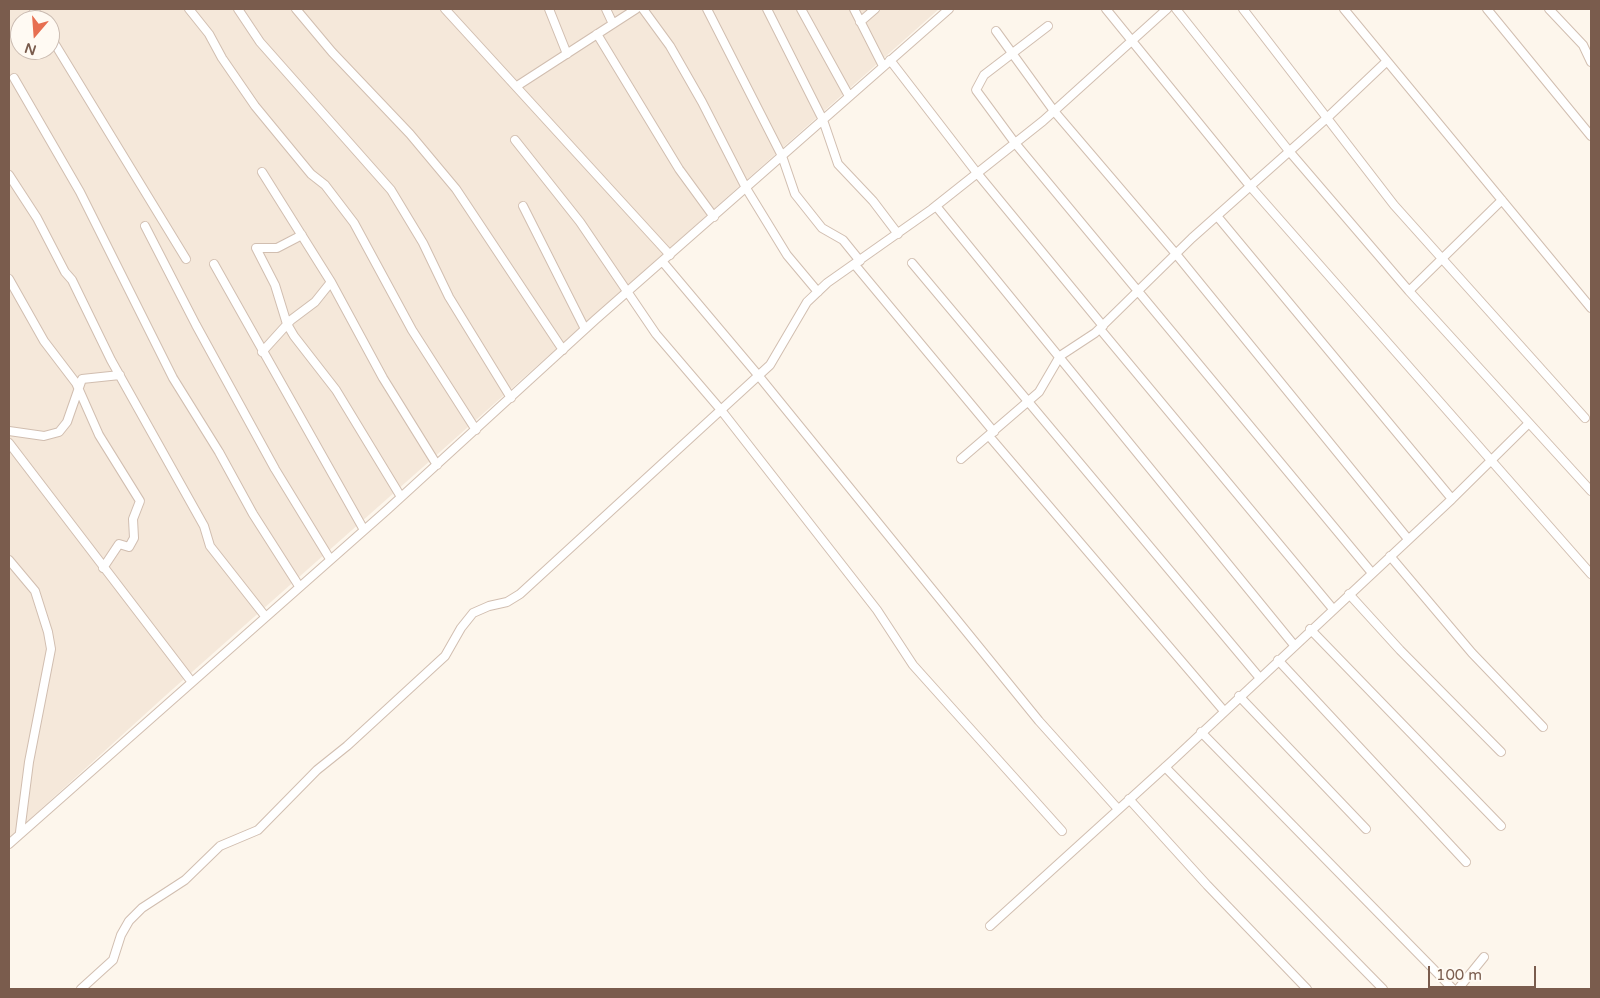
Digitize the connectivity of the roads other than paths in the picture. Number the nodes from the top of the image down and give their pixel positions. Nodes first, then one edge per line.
1 (189, 9) edge
2 (238, 9) edge
3 (296, 9) edge
4 (445, 9) edge
5 (549, 9) edge
6 (606, 9) edge
7 (636, 9) edge
8 (643, 9) edge
9 (707, 9) edge
10 (766, 9) edge
11 (801, 9) edge
12 (854, 9) edge
13 (875, 9) edge
14 (949, 9) edge
15 (1106, 9) edge
16 (1167, 9) edge
17 (1176, 9) edge
18 (1244, 9) edge
19 (1344, 9) edge
20 (1487, 9) edge
21 (1549, 9) edge
22 (860, 22) junction
23 (613, 24) junction
24 (1048, 26) dead end
25 (996, 31) dead end
26 (597, 34) junction
27 (1133, 39) junction
28 (60, 52) edge
29 (1012, 53) junction
30 (567, 54) junction
31 (890, 60) junction
32 (1386, 62) junction
33 (1591, 62) edge
34 (883, 66) junction
35 (14, 78) dead end
36 (517, 86) junction
37 (848, 96) junction
38 (1054, 111) junction
39 (1328, 117) junction
40 (822, 120) junction
41 (1591, 136) edge
42 (515, 140) dead end
43 (1016, 143) junction
44 (1289, 150) junction
45 (782, 156) junction
46 (262, 172) dead end
47 (977, 173) junction
48 (9, 174) edge
49 (1250, 186) junction
50 (746, 188) junction
51 (1502, 200) junction
52 (524, 206) dead end
53 (936, 206) junction
54 (714, 216) junction
55 (1217, 216) junction
56 (145, 226) dead end
57 (898, 234) junction
58 (302, 235) junction
59 (1176, 254) junction
60 (670, 255) junction
61 (186, 259) dead end
62 (1443, 259) junction
63 (662, 262) junction
64 (858, 263) junction
65 (912, 263) dead end
66 (214, 264) dead end
67 (9, 279) edge
68 (331, 282) junction
69 (628, 291) junction
70 (1409, 291) junction
71 (818, 292) junction
72 (1138, 292) junction
73 (1591, 308) edge
74 (287, 324) junction
75 (1101, 327) junction
76 (586, 329) junction
77 (563, 350) junction
78 (263, 351) junction
79 (1060, 356) junction
80 (120, 375) junction
81 (758, 375) junction
82 (78, 388) junction
83 (511, 398) junction
84 (1029, 401) junction
85 (721, 410) junction
86 (1585, 418) dead end
87 (1529, 422) junction
88 (476, 430) junction
89 (9, 431) edge
90 (992, 434) junction
91 (9, 443) edge
92 (961, 460) dead end
93 (1491, 461) junction
94 (437, 465) junction
95 (1591, 491) edge
96 (401, 497) junction
97 (1452, 499) junction
98 (364, 530) junction
99 (1408, 539) junction
100 (1390, 556) junction
101 (330, 559) junction
102 (9, 560) edge
103 (103, 568) junction
104 (1372, 573) junction
105 (1591, 574) edge
106 (299, 586) junction
107 (1349, 594) junction
108 (1332, 609) junction
109 (265, 616) junction
110 (1310, 629) junction
111 (1294, 644) junction
112 (1278, 660) junction
113 (1260, 677) junction
114 (192, 681) junction
115 (1239, 696) junction
116 (1224, 711) junction
117 (1543, 727) dead end
118 (1201, 732) junction
119 (1501, 752) dead end
120 (1165, 767) junction
121 (1129, 799) junction
122 (1118, 809) junction
123 (1501, 826) dead end
124 (1366, 829) dead end
125 (1062, 830) dead end
126 (20, 832) junction
127 (9, 844) edge
128 (1466, 862) dead end
129 (990, 926) dead end
130 (1484, 957) dead end
131 (81, 989) edge
132 (1307, 989) edge
133 (1383, 989) edge
134 (1453, 989) edge
135 (1458, 989) edge

1 - 88 street
2 - 83 street
3 - 77 street
4 - 36 street
5 - 30 street
6 - 23 street
7 - 23 street
8 - 50 street
9 - 45 street
10 - 40 street
11 - 37 street
12 - 22 street
13 - 22 street
14 - 31 street
15 - 27 street
16 - 27 street
17 - 44 street
18 - 39 street
19 - 32 street
20 - 41 street
21 - 33 street
22 - 34 street
23 - 26 street
24 - 29 street
25 - 29 street
26 - 30 street
26 - 54 street
27 - 38 street
27 - 49 street
28 - 61 street
29 - 38 street
29 - 43 street
30 - 36 street
31 - 34 street
31 - 47 street
32 - 39 street
32 - 51 street
34 - 37 street
35 - 106 street
36 - 60 street
37 - 40 street
38 - 43 street
38 - 59 street
39 - 44 street
39 - 62 street
40 - 45 street
40 - 57 street
42 - 69 street
43 - 47 street
43 - 72 street
44 - 49 street
44 - 70 street
45 - 50 street
45 - 64 street
46 - 58 street
47 - 53 street
47 - 75 street
48 - 80 street
49 - 55 street
49 - 93 street
50 - 54 street
50 - 71 street
51 - 62 street
51 - 73 street
52 - 76 street
53 - 57 street
53 - 79 street
54 - 60 street
55 - 59 street
55 - 97 street
56 - 101 street
57 - 64 street
58 - 68 street
58 - 74 street
59 - 72 street
59 - 99 street
60 - 63 street
62 - 70 street
62 - 86 street
63 - 69 street
63 - 81 street
64 - 71 street
64 - 90 street
65 - 84 street
66 - 78 street
67 - 82 street
68 - 74 street
68 - 94 street
69 - 76 street
69 - 85 street
70 - 87 street
71 - 81 street
72 - 75 street
72 - 104 street
74 - 78 street
74 - 96 street
75 - 79 street
75 - 108 street
76 - 77 street
77 - 83 street
78 - 98 street
79 - 84 street
79 - 111 street
80 - 82 street
80 - 109 street
81 - 85 street
81 - 122 street
82 - 89 street
82 - 103 street
83 - 88 street
84 - 90 street
84 - 113 street
85 - 125 street
85 - 131 street
87 - 93 street
87 - 95 street
88 - 94 street
90 - 92 street
90 - 116 street
91 - 103 street
93 - 97 street
93 - 105 street
94 - 96 street
96 - 98 street
97 - 99 street
98 - 101 street
99 - 100 street
100 - 104 street
100 - 117 street
101 - 106 street
102 - 126 street
103 - 114 street
104 - 107 street
106 - 109 street
107 - 108 street
107 - 119 street
108 - 110 street
109 - 114 street
110 - 111 street
110 - 123 street
111 - 112 street
112 - 113 street
112 - 128 street
113 - 115 street
114 - 126 street
115 - 116 street
115 - 124 street
116 - 118 street
118 - 120 street
118 - 134 street
120 - 121 street
120 - 133 street
121 - 122 street
121 - 132 street
122 - 129 street
126 - 127 street
130 - 135 street

